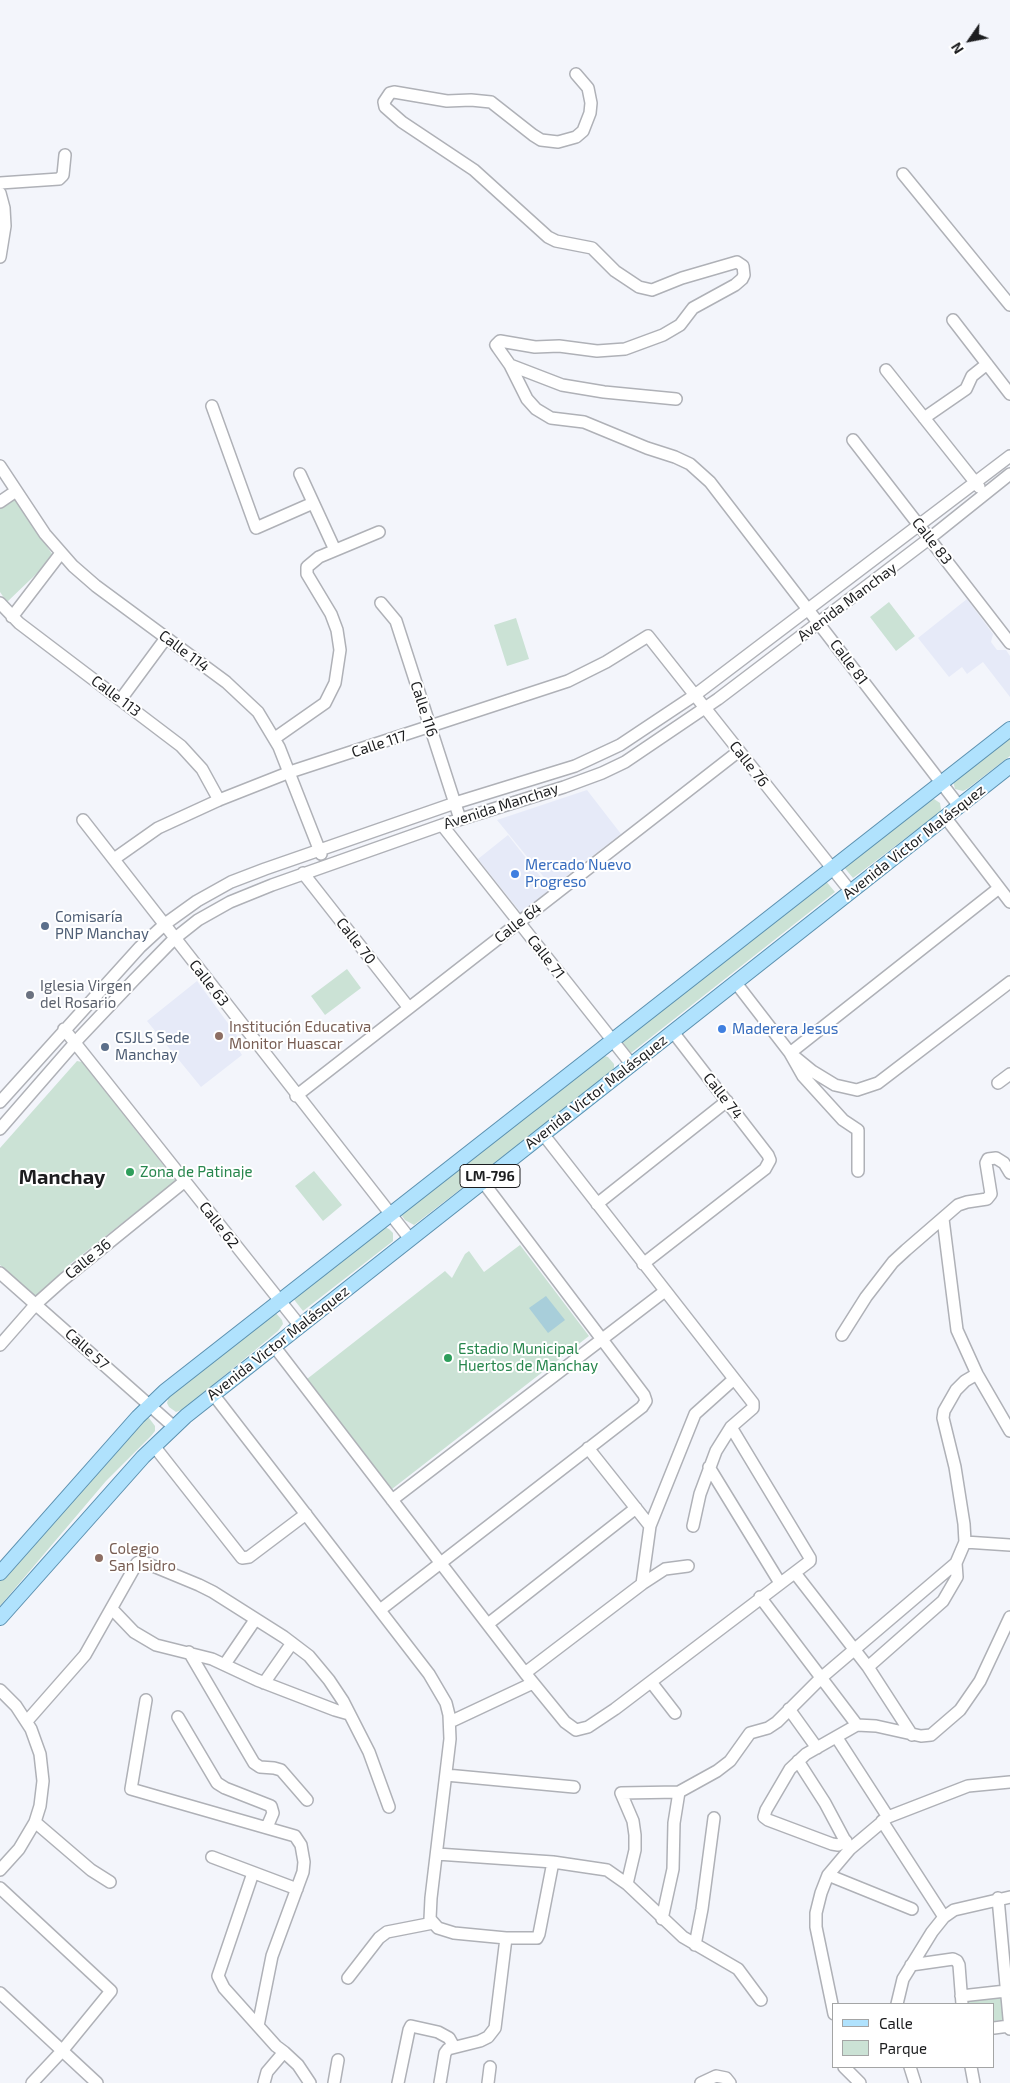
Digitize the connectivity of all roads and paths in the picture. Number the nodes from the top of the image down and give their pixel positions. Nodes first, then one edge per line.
1 (576, 74) dead end
2 (65, 155) dead end
3 (903, 174) dead end
4 (0, 182) edge
5 (0, 193) edge
6 (0, 257) edge
7 (1010, 305) edge
8 (953, 320) dead end
9 (987, 364) junction
10 (510, 365) junction
11 (886, 370) dead end
12 (1010, 394) edge
13 (676, 399) dead end
14 (212, 406) dead end
15 (924, 418) junction
16 (853, 440) dead end
17 (1010, 456) edge
18 (0, 466) edge
19 (300, 474) dead end
20 (1010, 474) edge
21 (975, 483) junction
22 (16, 491) junction
23 (985, 494) junction
24 (0, 502) edge
25 (314, 503) junction
26 (919, 524) junction
27 (378, 532) dead end
28 (930, 538) junction
29 (335, 550) junction
30 (61, 554) junction
31 (0, 603) edge
32 (381, 603) dead end
33 (808, 609) junction
34 (12, 617) junction
35 (819, 624) junction
36 (648, 636) joint
37 (166, 638) junction
38 (1010, 643) edge
39 (695, 696) junction
40 (121, 699) junction
41 (705, 708) junction
42 (430, 728) junction
43 (1010, 729) edge
44 (274, 738) junction
45 (738, 751) junction
46 (1009, 768) edge
47 (290, 772) junction
48 (941, 783) junction
49 (219, 800) junction
50 (456, 803) junction
51 (959, 806) junction
52 (945, 817) junction
53 (460, 819) junction
54 (83, 820) dead end
55 (442, 825) junction
56 (319, 849) junction
57 (114, 859) junction
58 (325, 865) junction
59 (831, 869) junction
60 (303, 873) junction
61 (999, 888) junction
62 (851, 892) junction
63 (1010, 902) edge
64 (518, 923) junction
65 (165, 924) junction
66 (174, 939) junction
67 (1010, 982) edge
68 (736, 983) junction
69 (409, 1008) junction
70 (64, 1029) junction
71 (673, 1032) junction
72 (612, 1041) junction
73 (75, 1043) junction
74 (790, 1053) junction
75 (632, 1065) junction
76 (1010, 1074) edge
77 (998, 1083) dead end
78 (296, 1096) junction
79 (727, 1101) junction
80 (0, 1102) edge
81 (0, 1129) edge
82 (543, 1134) junction
83 (858, 1171) dead end
84 (1010, 1173) edge
85 (185, 1181) junction
86 (483, 1182) junction
87 (597, 1204) junction
88 (390, 1214) junction
89 (943, 1220) junction
90 (410, 1239) junction
91 (643, 1264) junction
92 (0, 1272) edge
93 (665, 1291) junction
94 (279, 1300) junction
95 (36, 1304) junction
96 (300, 1326) junction
97 (842, 1334) dead end
98 (603, 1339) junction
99 (0, 1345) edge
100 (274, 1346) junction
101 (977, 1374) junction
102 (734, 1379) junction
103 (213, 1394) junction
104 (150, 1405) junction
105 (174, 1427) junction
106 (731, 1427) junction
107 (1010, 1432) edge
108 (154, 1446) junction
109 (588, 1448) junction
110 (709, 1467) junction
111 (392, 1500) junction
112 (636, 1508) junction
113 (306, 1514) junction
114 (650, 1526) junction
115 (693, 1526) dead end
116 (965, 1542) junction
117 (1010, 1544) edge
118 (440, 1563) junction
119 (956, 1564) junction
120 (688, 1566) dead end
121 (644, 1568) junction
122 (665, 1569) junction
123 (0, 1573) edge
124 (795, 1573) junction
125 (780, 1583) junction
126 (642, 1584) junction
127 (760, 1597) junction
128 (112, 1609) junction
129 (380, 1610) junction
130 (1010, 1617) edge
131 (0, 1618) edge
132 (255, 1620) junction
133 (488, 1624) junction
134 (292, 1643) junction
135 (856, 1649) junction
136 (188, 1652) junction
137 (225, 1664) junction
138 (868, 1667) junction
139 (525, 1673) junction
140 (821, 1678) junction
141 (652, 1682) junction
142 (264, 1683) junction
143 (533, 1683) junction
144 (0, 1690) edge
145 (146, 1700) dead end
146 (789, 1709) junction
147 (349, 1714) junction
148 (675, 1714) dead end
149 (178, 1718) dead end
150 (27, 1721) junction
151 (450, 1722) junction
152 (857, 1725) junction
153 (912, 1735) junction
154 (837, 1738) junction
155 (817, 1748) junction
156 (798, 1761) junction
157 (446, 1775) junction
158 (1010, 1782) edge
159 (574, 1787) dead end
160 (679, 1792) junction
161 (307, 1800) dead end
162 (389, 1807) dead end
163 (714, 1818) dead end
164 (885, 1819) junction
165 (35, 1822) junction
166 (267, 1827) junction
167 (848, 1845) junction
168 (437, 1854) junction
169 (212, 1857) dead end
170 (553, 1862) junction
171 (0, 1870) edge
172 (253, 1873) junction
173 (828, 1875) junction
174 (110, 1882) dead end
175 (627, 1884) junction
176 (0, 1888) edge
177 (297, 1888) junction
178 (1004, 1898) edge
179 (912, 1909) dead end
180 (944, 1917) junction
181 (662, 1919) junction
182 (433, 1923) junction
183 (506, 1938) junction
184 (695, 1946) junction
185 (911, 1965) junction
186 (348, 1978) dead end
187 (1006, 1991) junction
188 (0, 1993) edge
189 (761, 2000) dead end
190 (962, 2000) edge
191 (897, 2003) edge
192 (832, 2004) edge
193 (258, 2026) junction
194 (995, 2028) edge
195 (1010, 2028) edge
196 (454, 2047) junction
197 (62, 2051) junction
198 (284, 2052) junction
199 (338, 2060) dead end
200 (490, 2067) dead end
201 (845, 2068) edge
202 (910, 2068) edge
203 (971, 2068) edge
204 (855, 2081) edge
205 (32, 2083) edge
206 (97, 2083) edge
207 (264, 2083) edge
208 (310, 2083) edge
209 (334, 2083) edge
210 (398, 2083) edge
211 (440, 2083) edge
212 (488, 2083) edge
213 (701, 2083) edge
214 (730, 2083) edge
215 (915, 2083) edge
216 (974, 2083) edge

1 - 10 street, Calle 81
2 - 4 street
3 - 7 street
5 - 6 street
8 - 9 street
9 - 12 street
9 - 15 street
10 - 13 street
10 - 33 street, Calle 81
11 - 15 street
14 - 25 street
15 - 21 street
16 - 26 street, Calle 83
17 - 21 street, Avenida Manchay
18 - 22 street, Calle 114
19 - 25 street
20 - 23 street, Avenida Manchay
21 - 23 street
21 - 26 street, Avenida Manchay
22 - 24 street
22 - 30 street, Calle 114
23 - 28 street, Avenida Manchay
25 - 29 street
26 - 28 street, Calle 83
26 - 33 street, Avenida Manchay
27 - 29 street
28 - 35 street, Avenida Manchay
28 - 38 street, Calle 83
29 - 44 street
30 - 34 street
30 - 37 street, Calle 114
31 - 34 street, Calle 113
32 - 42 street, Calle 116
33 - 35 street, Calle 81
33 - 39 street, Avenida Manchay
34 - 40 street, Calle 113
35 - 41 street, Avenida Manchay
35 - 48 street, Calle 81
36 - 39 street, Calle 76
36 - 42 street, Calle 117
37 - 40 street
37 - 44 street, Calle 114
39 - 41 street, Calle 76
39 - 50 street, Avenida Manchay
40 - 49 street, Calle 113
41 - 45 street, Calle 76
41 - 53 street, Avenida Manchay
42 - 47 street, Calle 117
42 - 50 street, Calle 116
43 - 48 main road, Avenida Victor Malásquez / LM-796
44 - 47 street, Calle 114
45 - 59 street, Calle 76
45 - 64 street, Calle 64
46 - 51 main road, Avenida Victor Malásquez / LM-796
47 - 49 street, Calle 117
47 - 56 street, Calle 114
48 - 51 street, Calle 81
48 - 59 main road, Avenida Victor Malásquez / LM-796
49 - 57 street, Calle 117
50 - 53 street, Calle 116
50 - 56 street, Avenida Manchay
51 - 52 main road, Avenida Victor Malásquez / LM-796
52 - 61 street
52 - 62 main road, Avenida Victor Malásquez / LM-796
53 - 55 street, Avenida Manchay
54 - 57 street, Calle 63
55 - 58 street, Avenida Manchay
55 - 64 street, Calle 71
56 - 58 street, Calle 114
56 - 65 street, Avenida Manchay
57 - 65 street, Calle 63
58 - 60 street, Avenida Manchay
59 - 62 street, Calle 76
59 - 72 main road, Avenida Victor Malásquez / LM-796
60 - 66 street, Avenida Manchay
60 - 69 street, Calle 70
61 - 63 street
61 - 74 street
62 - 68 main road, Avenida Victor Malásquez / LM-796
64 - 69 street, Calle 64
64 - 72 street, Calle 71
65 - 66 street, Calle 63
65 - 70 street, Avenida Manchay
66 - 73 street, Avenida Manchay
66 - 78 street, Calle 63
67 - 74 street
68 - 71 main road, Avenida Victor Malásquez / LM-796
68 - 74 street
69 - 78 street, Calle 64
70 - 73 street, Calle 62
70 - 80 street, Avenida Manchay
71 - 75 main road, Avenida Victor Malásquez / LM-796
71 - 79 street, Calle 74
72 - 75 street, Calle 71
72 - 88 main road, Avenida Victor Malásquez / LM-796
73 - 81 street, Avenida Manchay
73 - 85 street, Calle 62
74 - 83 street
75 - 82 main road, Avenida Victor Malásquez / LM-796
76 - 77 street
78 - 88 street, Calle 63
79 - 87 street
79 - 91 street, Calle 74
82 - 86 main road, Avenida Victor Malásquez / LM-796
82 - 87 street
84 - 89 street
85 - 94 street, Calle 62
85 - 95 street, Calle 36
86 - 90 main road, Avenida Victor Malásquez / LM-796
86 - 98 street
87 - 91 street
88 - 90 street, Calle 63
88 - 94 main road, Avenida Victor Malásquez / LM-796
89 - 97 street
89 - 101 street
90 - 96 main road, Avenida Victor Malásquez / LM-796
91 - 93 street
92 - 95 street, Calle 57
93 - 98 street
93 - 102 street
94 - 96 street, Calle 62
94 - 104 main road, Avenida Victor Malásquez / LM-796
95 - 99 street, Calle 36
95 - 104 street, Calle 57
96 - 100 main road, Avenida Victor Malásquez / LM-796
98 - 109 street
98 - 111 street
100 - 103 main road, Avenida Victor Malásquez / LM-796
100 - 111 street
101 - 107 street
101 - 116 street
102 - 106 street
102 - 114 street
103 - 105 main road, Avenida Victor Malásquez / LM-796
103 - 113 street
104 - 105 street, Calle 57
104 - 123 main road, Avenida Victor Malásquez / LM-796
105 - 108 main road, Avenida Victor Malásquez / LM-796
106 - 110 street
106 - 124 street
108 - 113 street
108 - 131 main road, Avenida Victor Malásquez / LM-796
109 - 112 street
109 - 118 street
110 - 115 street
110 - 125 street
111 - 118 street
112 - 114 street
112 - 133 street
113 - 129 street
114 - 121 street
116 - 117 street
116 - 119 street
118 - 129 street
118 - 133 street
119 - 135 street
119 - 138 street
120 - 122 street
121 - 122 street
121 - 126 street
122 - 126 street
124 - 125 street
124 - 135 street
125 - 127 street
126 - 139 street
127 - 140 street
127 - 141 street
128 - 132 street
128 - 136 street
128 - 150 street
129 - 151 street
130 - 153 street
132 - 134 street
132 - 137 street
133 - 139 street
134 - 142 street
134 - 147 street
135 - 138 street
135 - 140 street
136 - 137 street
136 - 161 street
137 - 142 street
138 - 153 street
139 - 143 street
140 - 146 street
140 - 152 street
141 - 143 street
141 - 148 street
142 - 147 street
143 - 151 street
144 - 150 street
145 - 166 street
146 - 155 street
146 - 160 street
147 - 162 street
149 - 166 street
150 - 165 street
151 - 157 street
152 - 153 street
152 - 154 street
154 - 155 street
154 - 164 street
155 - 156 street
156 - 167 street
156 - 167 street
157 - 159 street
157 - 168 street
158 - 164 street
160 - 175 street
160 - 181 street
163 - 184 street
164 - 167 street
164 - 180 street
165 - 171 street
165 - 174 street
166 - 177 street
167 - 173 street
168 - 170 street
168 - 182 street
169 - 172 street
170 - 175 street
170 - 183 street
172 - 177 street
172 - 193 street
173 - 179 street
173 - 192 street
175 - 181 street
176 - 197 street
177 - 193 street
178 - 180 street
178 - 187 street
180 - 185 street
181 - 184 street
182 - 183 street
182 - 186 street
183 - 196 street
184 - 189 street
185 - 190 street
185 - 191 street
187 - 190 street
187 - 195 street
188 - 197 street
193 - 198 street
194 - 195 street
196 - 210 street
196 - 211 street
197 - 205 street
197 - 206 street
198 - 207 street
198 - 208 street
199 - 209 street
200 - 212 street
201 - 204 street
202 - 215 street
203 - 216 street
213 - 214 street

